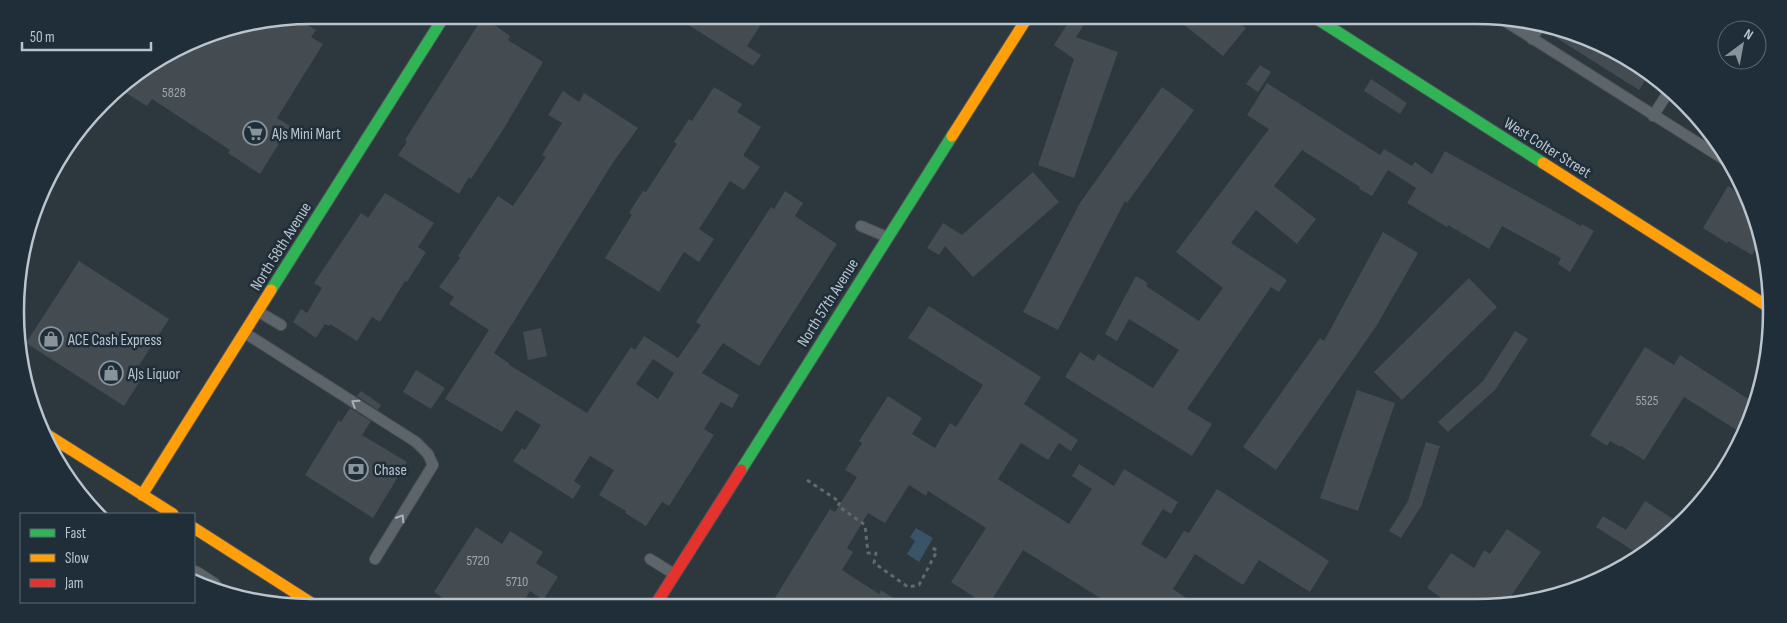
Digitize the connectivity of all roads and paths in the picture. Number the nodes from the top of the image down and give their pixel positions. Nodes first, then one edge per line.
1 (439, 24) edge
2 (1023, 24) edge
3 (1325, 24) edge
4 (1513, 26) edge
5 (1537, 30) edge
6 (1532, 38) junction
7 (1666, 96) edge
8 (1653, 116) junction
9 (1717, 155) edge
10 (861, 226) dead end
11 (887, 237) junction
12 (1763, 303) edge
13 (258, 311) junction
14 (280, 325) dead end
15 (244, 332) junction
16 (53, 438) edge
17 (807, 480) dead end
18 (142, 495) junction
19 (170, 513) edge
20 (195, 529) edge
21 (932, 547) dead end
22 (375, 559) dead end
23 (650, 559) dead end
24 (674, 574) junction
25 (305, 599) edge
26 (659, 599) edge

1 - 13 street, North 58th Avenue
2 - 11 street, North 57th Avenue
3 - 12 street, West Colter Street
4 - 6 lane
5 - 6 lane
6 - 8 lane
7 - 8 lane
8 - 9 lane
10 - 11 lane
11 - 24 street, North 57th Avenue
13 - 14 lane
13 - 15 street, North 58th Avenue
15 - 18 street, North 58th Avenue
22 -> 15 lane
16 - 18 street
17 - 21 path
18 - 19 street
20 - 25 street
23 - 24 lane
24 - 26 street, North 57th Avenue

